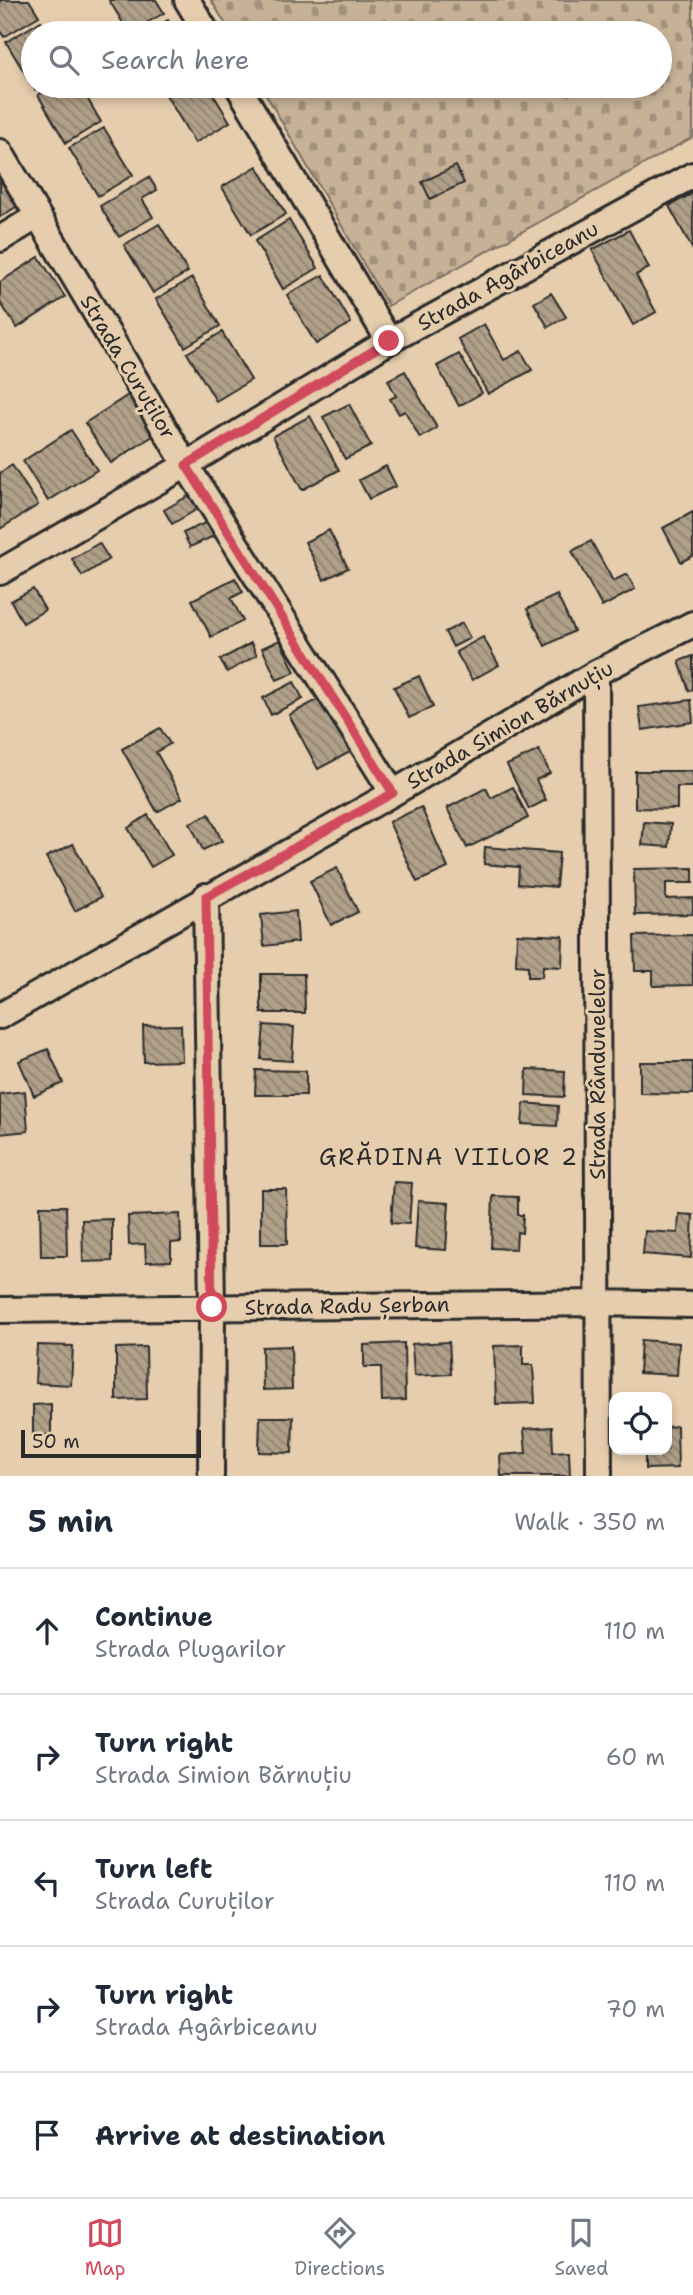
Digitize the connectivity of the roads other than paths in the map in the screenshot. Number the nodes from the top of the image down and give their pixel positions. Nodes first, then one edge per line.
1 (187, 0) edge
2 (199, 21) edge
3 (245, 98) edge
4 (0, 152) edge
5 (693, 175) edge
6 (38, 216) junction
7 (0, 239) edge
8 (389, 341) junction
9 (186, 465) junction
10 (0, 572) edge
11 (693, 624) edge
12 (596, 673) junction
13 (393, 793) junction
14 (206, 897) junction
15 (0, 1016) edge
16 (599, 1303) junction
17 (693, 1306) edge
18 (212, 1307) junction
19 (0, 1310) edge
20 (211, 1476) edge
21 (599, 1476) edge

1 - 2 street
3 - 8 street
4 - 6 street, Strada Curuților
5 - 8 street, Strada Agârbiceanu
6 - 7 street
6 - 9 street, Strada Curuților
8 - 9 street, Strada Agârbiceanu
9 - 10 street, Strada Agârbiceanu
9 - 13 street, Strada Curuților
11 - 12 street, Strada Simion Bărnuțiu
12 - 13 street, Strada Simion Bărnuțiu
12 - 16 street, Strada Rândunelelor
13 - 14 street, Strada Simion Bărnuțiu
14 - 15 street, Strada Simion Bărnuțiu
14 - 18 street
16 - 17 street, Strada Radu Șerban
16 - 18 street, Strada Radu Șerban
16 - 21 street, Strada Rândunelelor
18 - 19 street, Strada Radu Șerban
18 - 20 street

